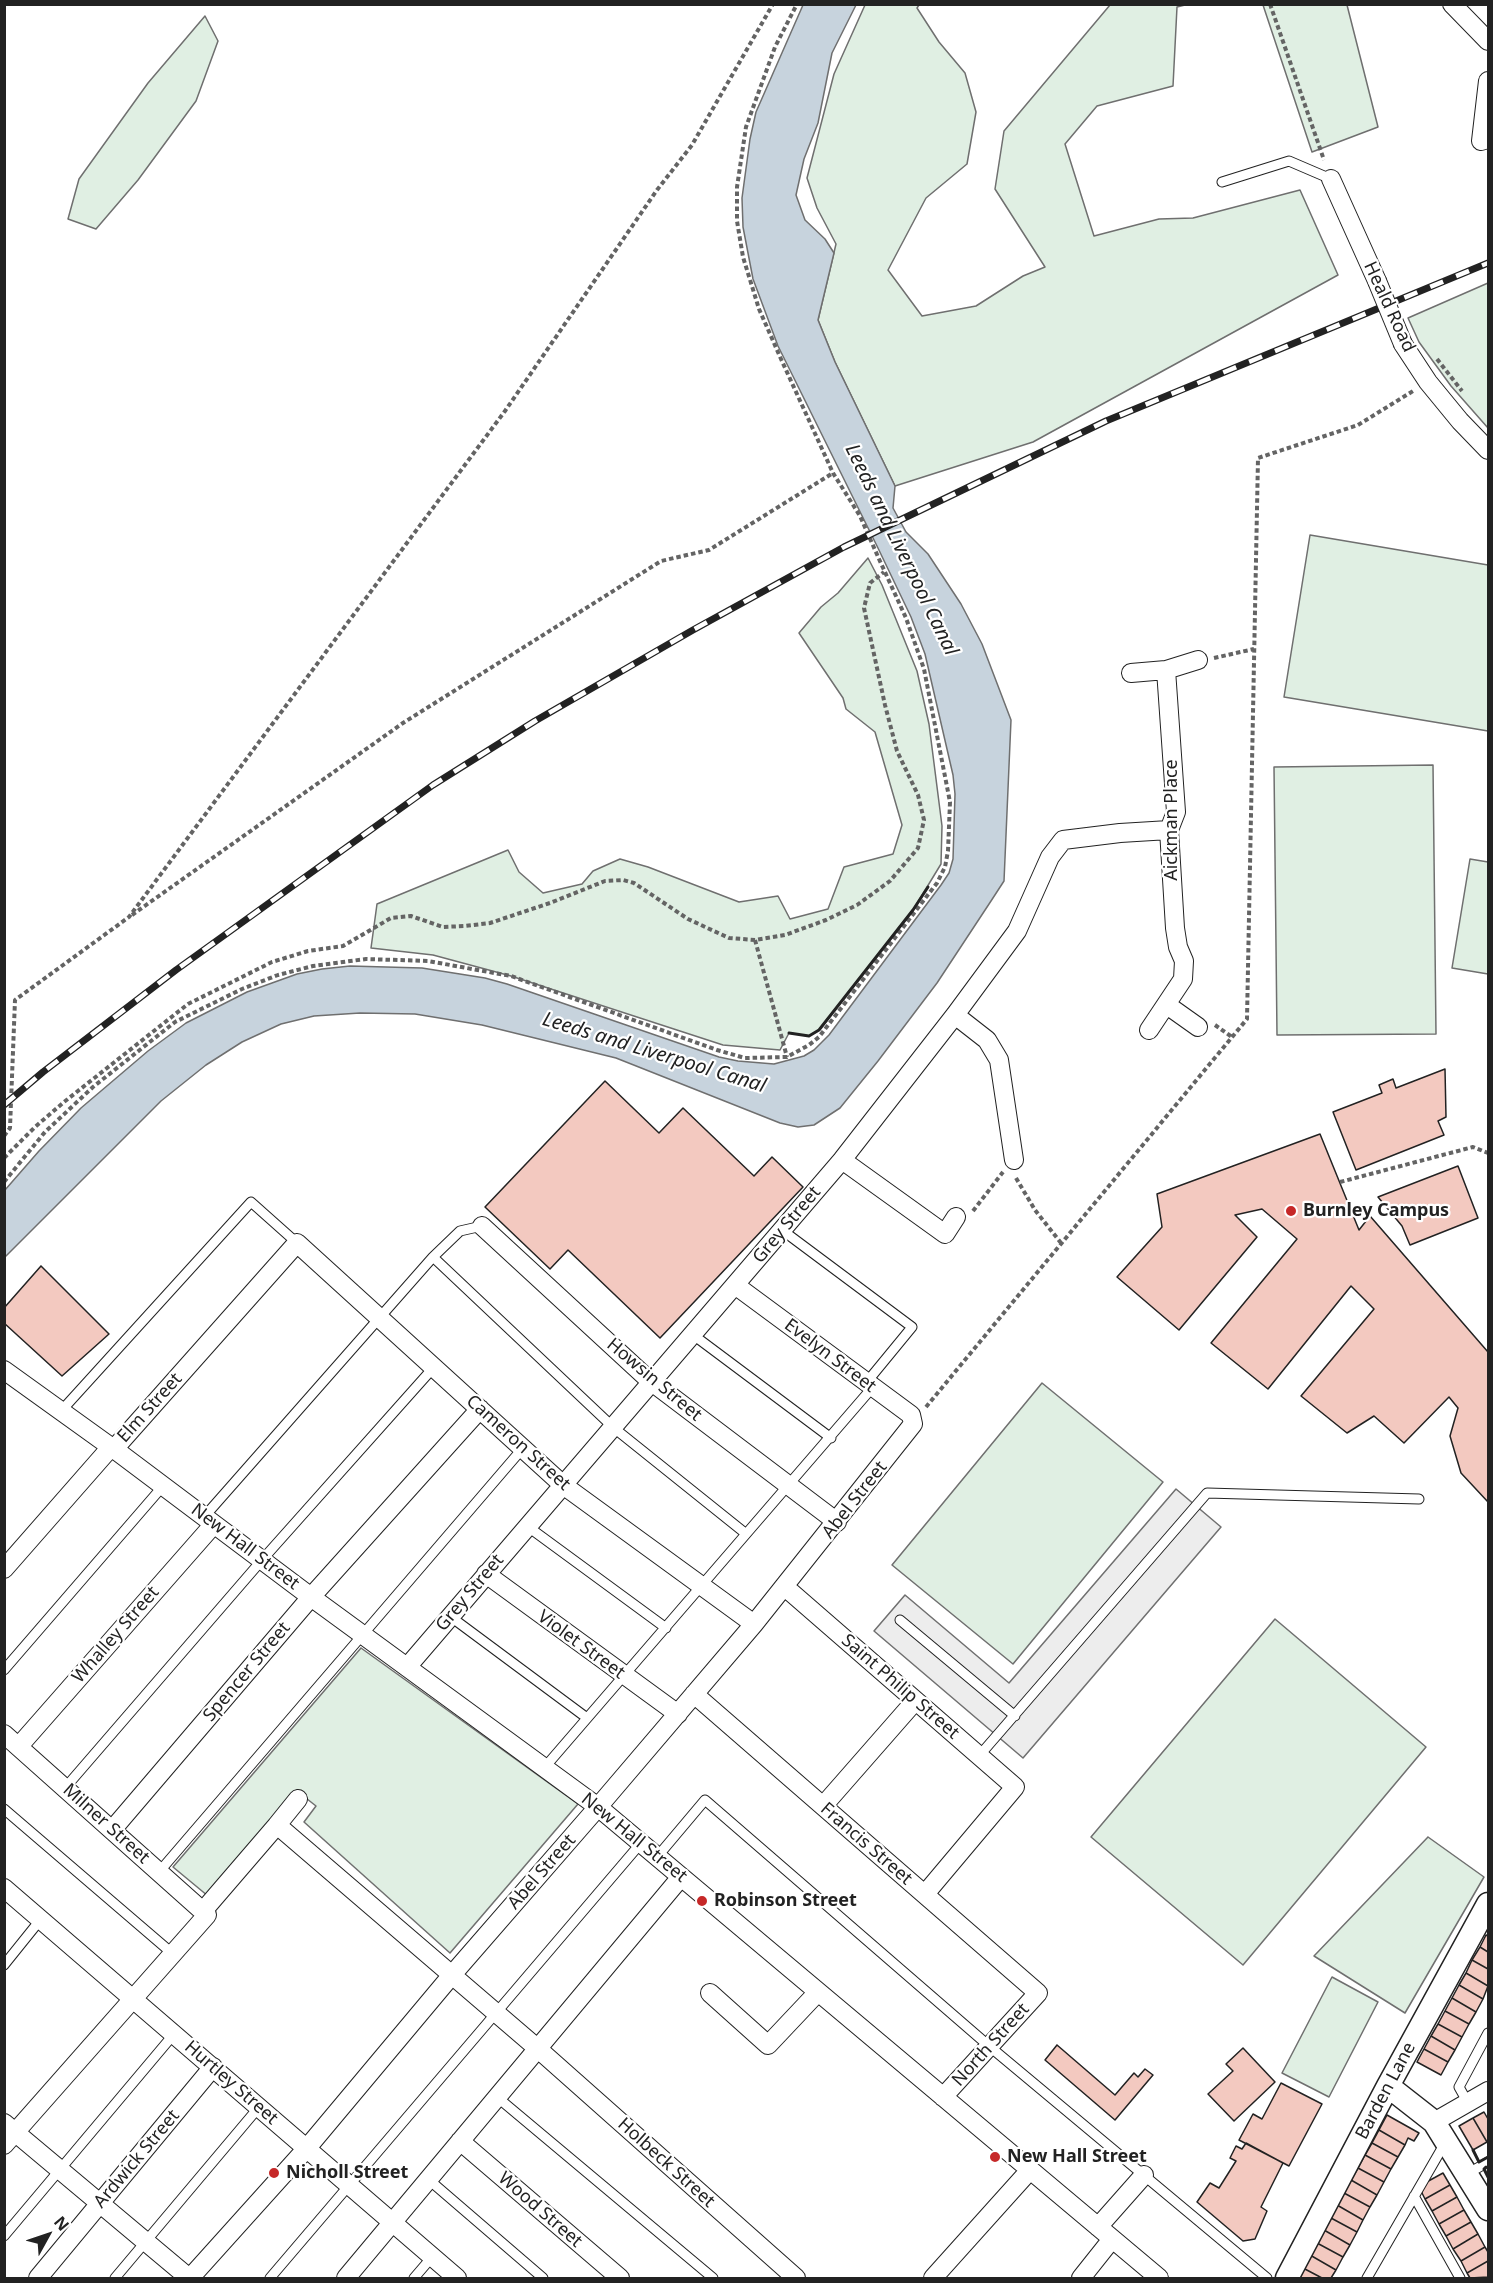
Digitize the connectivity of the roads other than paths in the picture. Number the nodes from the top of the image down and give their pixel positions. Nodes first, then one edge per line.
1 (1452, 4) edge
2 (1488, 41) edge
3 (1488, 81) edge
4 (1478, 142) edge
5 (1331, 179) joint
6 (1222, 182) dead end
7 (1488, 450) edge
8 (1198, 660) road end
9 (1166, 670) junction
10 (1131, 673) dead end
11 (1169, 831) junction
12 (1167, 1005) junction
13 (955, 1015) junction
14 (1198, 1027) dead end
15 (1149, 1030) dead end
16 (842, 1160) junction
17 (1014, 1160) road end
18 (956, 1217) road end
19 (482, 1226) joint
20 (782, 1230) junction
21 (297, 1243) junction
22 (433, 1257) junction
23 (735, 1285) junction
24 (381, 1318) junction
25 (692, 1334) junction
26 (434, 1368) junction
27 (4, 1370) edge
28 (651, 1382) junction
29 (869, 1385) junction
30 (480, 1409) junction
31 (62, 1410) junction
32 (911, 1425) joint
33 (614, 1428) junction
34 (831, 1438) junction
35 (112, 1448) junction
36 (523, 1448) junction
37 (563, 1485) junction
38 (163, 1486) junction
39 (789, 1486) junction
40 (1419, 1498) dead end
41 (209, 1520) junction
42 (837, 1522) junction
43 (527, 1526) junction
44 (745, 1533) junction
45 (262, 1560) junction
46 (5, 1568) edge
47 (486, 1574) junction
48 (702, 1586) junction
49 (785, 1587) junction
50 (311, 1597) junction
51 (451, 1617) junction
52 (900, 1620) dead end
53 (754, 1624) junction
54 (666, 1628) junction
55 (363, 1634) junction
56 (408, 1666) junction
57 (4, 1670) edge
58 (624, 1676) junction
59 (694, 1694) junction
60 (915, 1701) junction
61 (678, 1714) junction
62 (1015, 1716) junction
63 (587, 1718) junction
64 (4, 1734) edge
65 (19, 1746) junction
66 (979, 1756) junction
67 (545, 1767) junction
68 (65, 1788) junction
69 (298, 1799) dead end
70 (823, 1806) junction
71 (598, 1807) junction
72 (4, 1809) edge
73 (277, 1825) junction
74 (112, 1830) junction
75 (641, 1843) junction
76 (657, 1857) junction
77 (159, 1872) junction
78 (681, 1877) junction
79 (4, 1888) edge
80 (925, 1894) junction
81 (1488, 1904) edge
82 (205, 1913) junction
83 (41, 1919) junction
84 (173, 1954) junction
85 (4, 1965) edge
86 (451, 1976) junction
87 (818, 1992) junction
88 (710, 1993) dead end
89 (1038, 1993) joint
90 (134, 1999) junction
91 (496, 2014) junction
92 (1488, 2032) edge
93 (174, 2034) junction
94 (989, 2046) junction
95 (537, 2048) junction
96 (213, 2067) junction
97 (1388, 2086) junction
98 (1488, 2091) edge
99 (497, 2097) junction
100 (943, 2097) junction
101 (1468, 2103) junction
102 (259, 2107) junction
103 (1440, 2131) junction
104 (8, 2134) edge
105 (460, 2140) junction
106 (307, 2148) junction
107 (1488, 2162) edge
108 (60, 2170) junction
109 (1030, 2170) junction
110 (1467, 2174) junction
111 (1144, 2175) junction
112 (428, 2180) junction
113 (350, 2185) junction
114 (1414, 2196) junction
115 (100, 2203) junction
116 (1488, 2210) edge
117 (393, 2223) junction
118 (1098, 2227) junction
119 (4, 2236) edge
120 (1112, 2239) junction
121 (146, 2242) junction
122 (432, 2257) junction
123 (792, 2277) edge
124 (38, 2278) edge
125 (115, 2278) edge
126 (190, 2278) edge
127 (270, 2278) edge
128 (346, 2278) edge
129 (414, 2278) edge
130 (457, 2278) edge
131 (543, 2278) edge
132 (621, 2278) edge
133 (713, 2278) edge
134 (933, 2278) edge
135 (1081, 2278) edge
136 (1159, 2278) edge
137 (1267, 2278) edge
138 (1287, 2278) edge
139 (1367, 2278) edge
140 (1460, 2278) edge

1 - 2 street
3 - 4 street
5 - 6 lane
5 - 7 street, Heald Road, bridge
8 - 9 street
9 - 10 street
9 - 11 street, Aickman Place
11 - 12 street, Aickman Place
11 - 13 street, Grey Street
12 - 14 street
12 - 15 street, Aickman Place
13 - 16 street, Grey Street
13 - 17 street
16 - 18 street
16 - 20 street, Grey Street
19 - 22 lane
19 - 28 street, Howsin Street
20 - 23 street, Grey Street
20 - 29 lane
21 - 24 street, Cameron Street
21 - 31 lane
21 - 35 street, Elm Street
22 - 24 lane
22 - 33 lane
23 - 25 street, Grey Street
23 - 29 street, Evelyn Street
24 - 26 street, Cameron Street
24 - 41 lane
25 - 28 street, Grey Street
25 - 34 lane
26 - 30 street, Cameron Street
26 - 45 lane
27 - 31 street, New Hall Street
28 - 33 street, Grey Street
28 - 39 street, Howsin Street
29 - 32 street, Evelyn Street
29 - 34 lane
30 - 36 street, Cameron Street
30 - 50 street, Spencer Street
31 - 35 street, New Hall Street
32 - 42 street, Abel Street
33 - 37 street, Grey Street
33 - 44 lane
34 - 39 lane
35 - 38 street, New Hall Street
35 - 46 street, Elm Street
36 - 37 street, Cameron Street
36 - 55 lane
37 - 43 street, Grey Street
37 - 48 street, Cameron Street
38 - 41 street, New Hall Street
38 - 57 lane
39 - 42 street, Howsin Street
39 - 44 lane
40 - 62 lane
41 - 45 street, New Hall Street
41 - 65 street, Whalley Street
42 - 49 street, Abel Street
43 - 47 street, Grey Street
43 - 54 lane
44 - 48 lane
45 - 50 street, New Hall Street
45 - 68 lane
47 - 51 street, Grey Street
47 - 58 street, Violet Street
48 - 53 street, Cameron Street
48 - 54 lane
49 - 53 street, Abel Street
49 - 60 street, Saint Philip Street
50 - 55 street, New Hall Street
50 - 74 street, Spencer Street
51 - 56 street, Grey Street
51 - 63 lane
52 - 62 lane
53 - 59 street, Abel Street
54 - 58 lane
55 - 56 street, New Hall Street
55 - 77 lane
56 - 67 street, New Hall Street
58 - 61 street, Violet Street
58 - 63 lane
59 - 61 street, Abel Street
59 - 70 street, Francis Street
60 - 66 street, Saint Philip Street
60 - 70 street
61 - 71 street, Abel Street
62 - 66 lane
63 - 67 lane
64 - 65 street, Milner Street
65 - 68 street, Milner Street
66 - 80 street, Saint Philip Street
67 - 71 street, New Hall Street
68 - 74 street, Milner Street
69 - 73 street
70 - 80 street, Francis Street
71 - 75 street, New Hall Street
71 - 86 street, Abel Street
72 - 84 lane
73 - 82 street
73 - 86 street, Holbeck Street
74 - 77 street, Milner Street
75 - 76 street, New Hall Street
75 - 91 lane
76 - 78 street, New Hall Street
76 - 94 lane
77 - 82 street, Milner Street
78 - 87 street, New Hall Street
78 - 95 street
79 - 83 street, Hurtley Street
80 - 89 street, Francis Street
81 - 97 street, Barden Lane
82 - 84 street
83 - 85 lane
83 - 90 street, Hurtley Street
84 - 90 street
86 - 91 street, Holbeck Street
86 - 106 street, Abel Street
87 - 88 street
87 - 100 street, New Hall Street
89 - 94 street, North Street
90 - 93 street, Hurtley Street
90 - 104 street
91 - 95 street, Holbeck Street
91 - 113 lane
92 - 101 lane
93 - 96 street, Hurtley Street
93 - 108 lane
94 - 100 street, North Street
94 - 111 lane
95 - 99 street
95 - 123 street, Holbeck Street
96 - 102 street, Hurtley Street
96 - 115 street, Ardwick Street
97 - 103 street
97 - 138 street, Barden Lane
98 - 101 street
99 - 105 street
99 - 133 lane
100 - 109 street, New Hall Street
101 - 103 street
102 - 106 street, Hurtley Street
102 - 121 lane
103 - 110 street
103 - 114 lane
104 - 108 street
105 - 112 street
105 - 132 street, Wood Street
106 - 113 street, Hurtley Street
106 - 126 street, Abel Street
107 - 110 lane
108 - 115 street
108 - 119 lane
109 - 118 street, New Hall Street
109 - 134 street
110 - 116 street
111 - 118 street
111 - 137 lane
112 - 117 street
112 - 131 lane
113 - 117 street, Hurtley Street
113 - 127 lane
114 - 139 lane
114 - 140 lane
115 - 121 street
115 - 124 street, Ardwick Street
117 - 122 street, Hurtley Street
117 - 128 street
118 - 120 street, New Hall Street
120 - 135 street
120 - 136 street, New Hall Street
121 - 125 lane
121 - 126 street
122 - 129 lane
122 - 130 street, Hurtley Street

